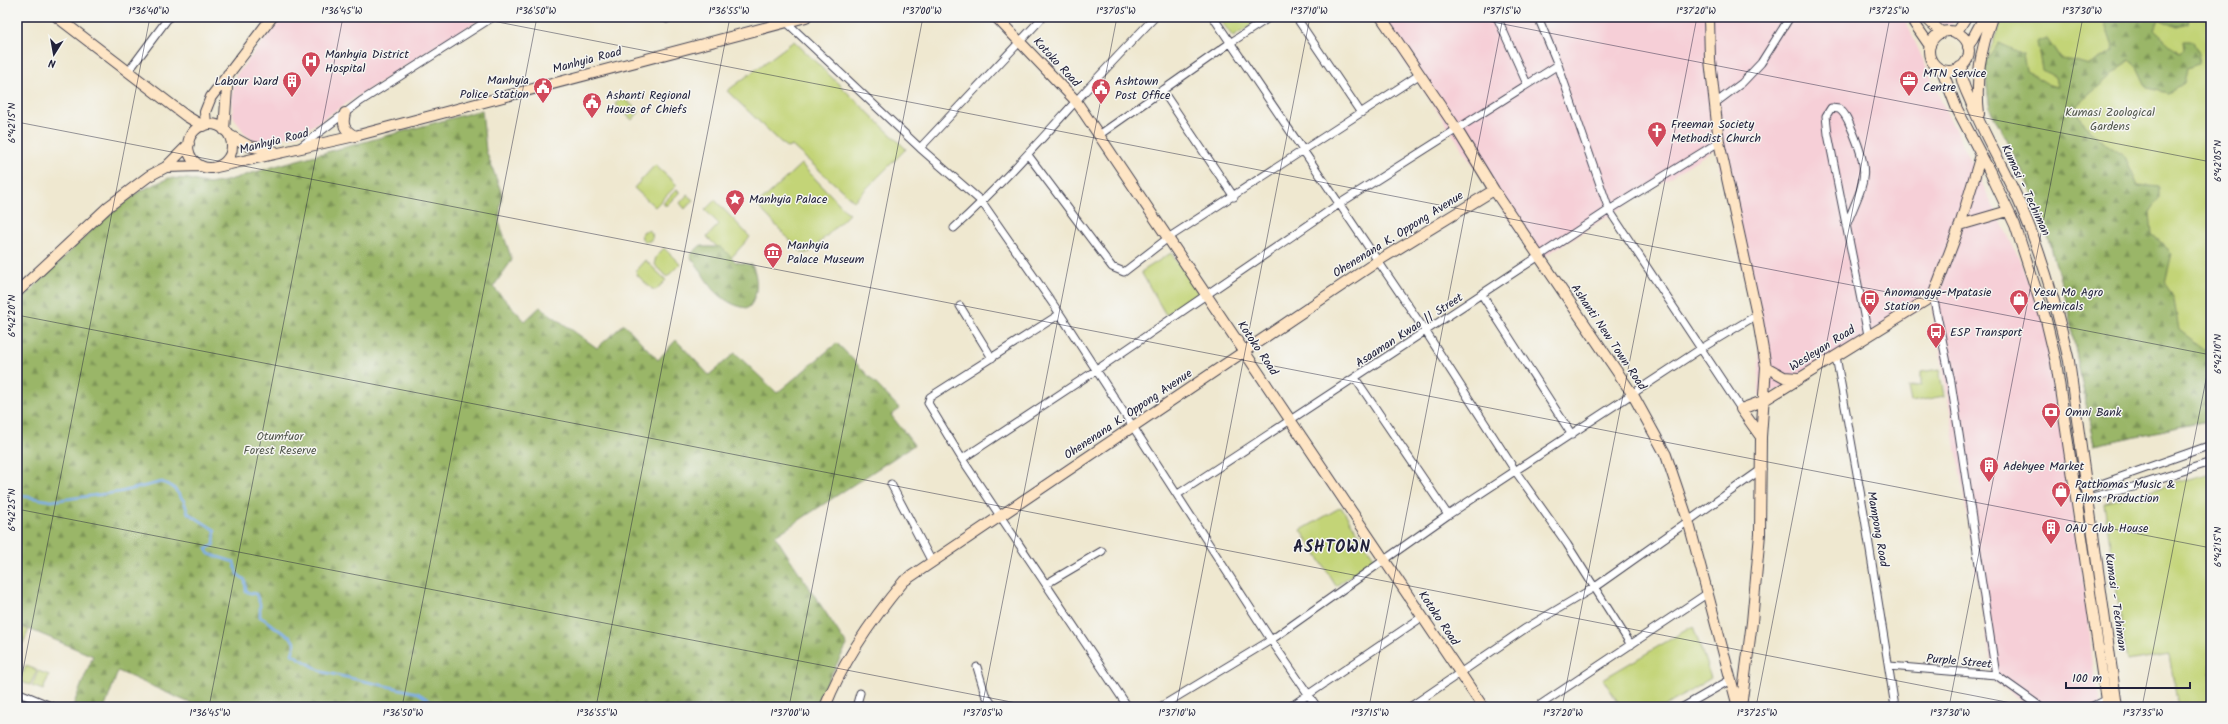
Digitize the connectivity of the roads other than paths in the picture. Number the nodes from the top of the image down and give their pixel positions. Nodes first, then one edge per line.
1 (169, 17) edge
2 (272, 17) edge
3 (494, 17) edge
4 (806, 17) edge
5 (996, 17) edge
6 (1043, 17) edge
7 (1155, 17) edge
8 (1213, 17) edge
9 (1270, 17) edge
10 (1296, 17) edge
11 (1381, 17) edge
12 (1497, 17) edge
13 (1538, 17) edge
14 (1710, 17) edge
15 (1790, 17) edge
16 (1910, 17) edge
17 (1925, 17) edge
18 (1966, 17) edge
19 (1984, 17) edge
20 (1992, 17) edge
21 (62, 19) edge
22 (783, 19) edge
23 (1942, 32) junction
24 (1956, 33) junction
25 (1020, 42) junction
26 (1230, 43) junction
27 (1930, 46) junction
28 (1968, 47) junction
29 (1558, 65) junction
30 (1960, 68) junction
31 (1942, 70) junction
32 (128, 72) junction
33 (228, 74) junction
34 (1419, 75) junction
35 (1527, 84) junction
36 (1162, 90) junction
37 (1076, 101) junction
38 (1714, 104) junction
39 (345, 113) junction
40 (1361, 113) junction
41 (186, 116) junction
42 (205, 125) junction
43 (1980, 126) junction
44 (1456, 128) junction
45 (227, 132) junction
46 (1099, 135) junction
47 (355, 136) junction
48 (190, 139) junction
49 (1719, 142) junction
50 (300, 148) junction
51 (920, 148) junction
52 (284, 151) junction
53 (1303, 151) junction
54 (1981, 155) junction
55 (1028, 156) junction
56 (201, 166) junction
57 (166, 167) junction
58 (212, 168) junction
59 (1494, 190) junction
60 (1234, 197) junction
61 (982, 202) junction
62 (1339, 204) junction
63 (1609, 210) junction
64 (2008, 211) junction
65 (1960, 225) junction
66 (1846, 226) junction
67 (954, 228) dead end
68 (1168, 238) junction
69 (1539, 257) junction
70 (1378, 261) junction
71 (17, 292) edge
72 (1206, 295) junction
73 (1482, 295) junction
74 (1933, 296) junction
75 (960, 306) dead end
76 (1060, 314) junction
77 (1757, 314) junction
78 (1426, 332) junction
79 (1868, 335) junction
80 (1702, 348) junction
81 (1245, 351) junction
82 (1836, 356) junction
83 (992, 358) junction
84 (1766, 367) junction
85 (1095, 371) junction
86 (1355, 378) junction
87 (1798, 378) junction
88 (1633, 395) junction
89 (2074, 397) junction
90 (2061, 398) junction
91 (1763, 401) junction
92 (1741, 409) junction
93 (1290, 421) junction
94 (1133, 427) junction
95 (1572, 435) junction
96 (1761, 437) junction
97 (2211, 445) edge
98 (962, 459) junction
99 (2211, 462) edge
100 (1762, 469) junction
101 (1516, 472) junction
102 (891, 484) dead end
103 (1178, 494) junction
104 (2088, 494) junction
105 (1000, 515) junction
106 (1448, 515) junction
107 (1688, 520) junction
108 (1102, 552) dead end
109 (1385, 559) junction
110 (932, 562) junction
111 (1046, 584) junction
112 (1595, 587) junction
113 (1708, 593) junction
114 (1422, 617) junction
115 (1271, 640) junction
116 (1631, 645) junction
117 (1889, 666) junction
118 (977, 667) dead end
119 (1460, 672) junction
120 (1996, 675) junction
121 (1730, 680) junction
122 (17, 692) edge
123 (860, 693) dead end
124 (1309, 695) junction
125 (2106, 703) edge
126 (53, 707) edge
127 (825, 707) edge
128 (856, 707) edge
129 (994, 707) edge
130 (1128, 707) edge
131 (1160, 707) edge
132 (1290, 707) edge
133 (1317, 707) edge
134 (1410, 707) edge
135 (1483, 707) edge
136 (1537, 707) edge
137 (1683, 707) edge
138 (1738, 707) edge
139 (1741, 707) edge
140 (1894, 707) edge
141 (2041, 707) edge
142 (2091, 707) edge
143 (2117, 707) edge

1 - 32 street
2 - 33 street
3 - 39 street
4 - 22 street, Manhyia Road
5 - 25 street, Kotoko Road
6 - 25 street
7 - 37 street
8 - 26 street
9 - 26 street
10 - 40 street
11 - 34 street, Ashanti New Town Road
12 - 35 street
13 - 29 street
14 - 38 street
15 - 38 street
16 - 27 street
17 - 23 street
18 - 24 street
19 - 28 street
20 - 43 street
21 - 32 street
22 - 47 street, Manhyia Road
22 - 51 street
23 - 24 street
23 - 27 street
24 - 28 street
25 - 37 street, Kotoko Road
25 - 51 street
26 - 36 street
26 - 53 street
27 - 31 street
28 - 30 street
29 - 35 street
29 - 63 street
30 - 31 street
30 - 43 street, Kumasi - Techiman
31 - 54 street, Kumasi - Techiman
32 - 41 street
33 - 42 street
33 - 45 street
34 - 40 street
34 - 44 street, Ashanti New Town Road
35 - 44 street
36 - 46 street
36 - 60 street
37 - 46 street, Kotoko Road
37 - 55 street
38 - 49 street
39 - 47 street
39 - 50 street
40 - 53 street
41 - 42 street
41 - 48 street
42 - 45 street
42 - 48 street
43 - 89 street, Kumasi - Techiman
44 - 59 street, Ashanti New Town Road
44 - 62 street
45 - 52 street
45 - 58 street
46 - 68 street, Kotoko Road
47 - 50 street, Manhyia Road
48 - 56 street
48 - 57 street
49 - 63 street, Asaaman Kwao || Street
49 - 77 street
50 - 52 street, Manhyia Road
51 - 61 street
52 - 58 street, Manhyia Road
53 - 60 street
53 - 62 street
54 - 64 street, Kumasi - Techiman
54 - 65 street
55 - 61 street
55 - 68 street
56 - 57 street
56 - 58 street
57 - 71 street
59 - 69 street, Ashanti New Town Road
59 - 70 street, Ohenenana K. Oppong Avenue
60 - 68 street
61 - 67 street
61 - 76 street
62 - 70 street
62 - 72 street
63 - 69 street, Asaaman Kwao || Street
63 - 80 street
64 - 65 street
64 - 90 street, Kumasi - Techiman
65 - 74 street
66 - 66 street
66 - 79 street
68 - 72 street, Kotoko Road
69 - 73 street, Asaaman Kwao || Street
69 - 88 street, Ashanti New Town Road
70 - 78 street
70 - 81 street, Ohenenana K. Oppong Avenue
72 - 81 street, Kotoko Road
72 - 85 street
73 - 78 street, Asaaman Kwao || Street
73 - 95 street
74 - 79 street, Wesleyan Road
74 - 120 street
75 - 83 street
76 - 83 street
76 - 85 street
77 - 80 street
77 - 84 street
78 - 86 street, Asaaman Kwao || Street
78 - 101 street
79 - 82 street, Wesleyan Road
80 - 88 street
80 - 92 street
81 - 93 street, Kotoko Road
81 - 94 street, Ohenenana K. Oppong Avenue
82 - 87 street, Wesleyan Road
82 - 117 street, Mampong Road
83 - 98 street
84 - 87 street
84 - 91 street
85 - 94 street
85 - 98 street
86 - 93 street, Asaaman Kwao || Street
86 - 106 street
87 - 91 street, Wesleyan Road
88 - 95 street
88 - 107 street, Ashanti New Town Road
89 - 90 street
89 - 104 street, Kumasi - Techiman
90 - 125 street, Kumasi - Techiman
91 - 92 street, Wesleyan Road
91 - 96 street
92 - 96 street
93 - 103 street, Asaaman Kwao || Street
93 - 109 street, Kotoko Road
94 - 103 street
94 - 105 street, Ohenenana K. Oppong Avenue
95 - 101 street
96 - 100 street
97 - 104 street
98 - 105 street
99 - 104 street
100 - 107 street
100 - 139 street
101 - 106 street
101 - 112 street
102 - 110 street
103 - 115 street
104 - 143 street, Kumasi - Techiman
105 - 110 street, Ohenenana K. Oppong Avenue
105 - 111 street
106 - 109 street
107 - 112 street
107 - 113 street, Ashanti New Town Road
108 - 111 street
109 - 114 street, Kotoko Road
109 - 115 street
110 - 127 street, Ohenenana K. Oppong Avenue
111 - 130 street
112 - 116 street
112 - 119 street
113 - 116 street
113 - 121 street, Ashanti New Town Road
114 - 119 street, Kotoko Road
114 - 124 street
115 - 124 street
115 - 131 street
116 - 136 street
117 - 120 street, Purple Street
117 - 140 street, Mampong Road
118 - 129 street
119 - 134 street
119 - 135 street, Kotoko Road
120 - 141 street, Purple Street
121 - 137 street
121 - 138 street, Ashanti New Town Road
122 - 126 street
123 - 128 street
124 - 132 street
124 - 133 street
125 - 142 street

